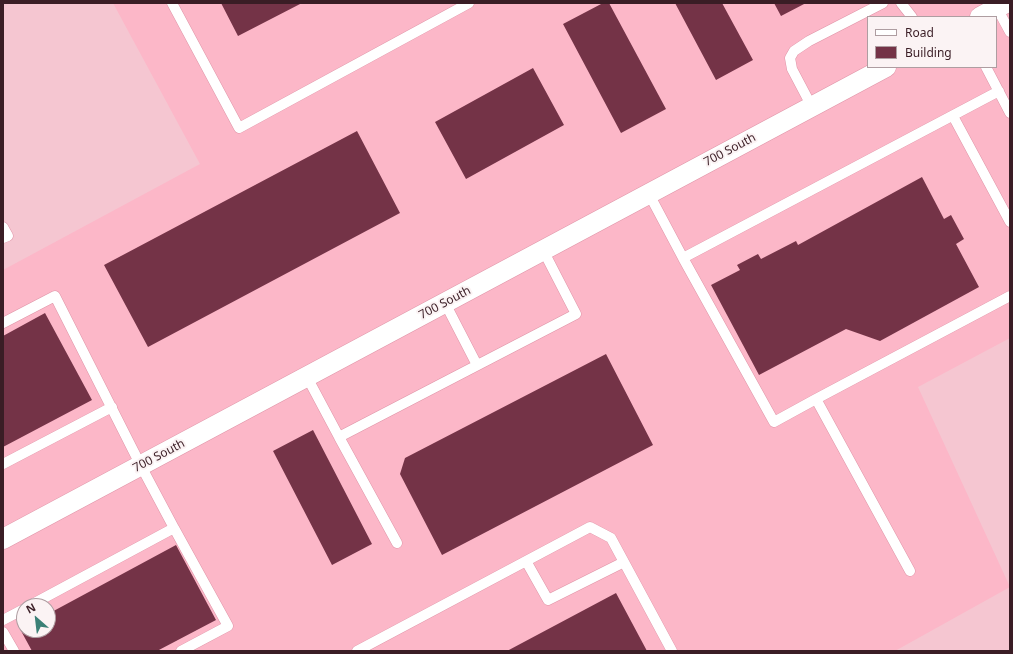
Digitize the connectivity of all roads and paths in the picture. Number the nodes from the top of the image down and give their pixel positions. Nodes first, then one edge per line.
1 (172, 3) edge
2 (469, 3) edge
3 (883, 3) edge
4 (902, 3) edge
5 (1002, 5) edge
6 (911, 16) edge
7 (982, 16) edge
8 (1010, 32) edge
9 (884, 68) edge
10 (987, 68) edge
11 (999, 91) junction
12 (812, 107) junction
13 (1010, 113) edge
14 (953, 116) junction
15 (649, 194) junction
16 (1010, 222) edge
17 (3, 227) edge
18 (3, 238) edge
19 (543, 250) junction
20 (684, 258) junction
21 (1010, 296) edge
22 (445, 303) junction
23 (3, 323) edge
24 (477, 365) junction
25 (308, 377) junction
26 (816, 399) junction
27 (112, 407) junction
28 (339, 437) junction
29 (3, 464) edge
30 (141, 466) junction
31 (174, 528) junction
32 (3, 539) edge
33 (397, 543) dead end
34 (526, 561) junction
35 (624, 562) junction
36 (910, 571) dead end
37 (44, 598) edge
38 (16, 613) edge
39 (3, 620) edge
40 (3, 632) edge
41 (14, 651) edge
42 (181, 651) edge
43 (357, 651) edge
44 (672, 651) edge

1 - 2 lane
3 - 12 lane
4 - 6 lane
5 - 7 street
5 - 8 lane
9 - 12 street, 700 South
10 - 11 lane
11 - 13 lane
11 - 14 lane
12 - 15 street, 700 South
14 - 16 lane
14 - 20 lane
15 - 19 street, 700 South
15 - 20 lane
17 - 18 lane
19 - 22 street, 700 South
19 - 24 lane
20 - 26 lane
21 - 26 lane
22 - 24 lane
22 - 25 street, 700 South
23 - 27 lane
24 - 28 lane
25 - 28 lane
25 - 30 street, 700 South
26 - 36 lane
27 - 29 lane
27 - 30 lane
28 - 33 lane
30 - 31 lane
30 - 32 street, 700 South
31 - 37 lane
31 - 42 lane
34 - 35 lane
34 - 35 lane
34 - 43 lane
35 - 44 lane
38 - 39 lane
40 - 41 lane

